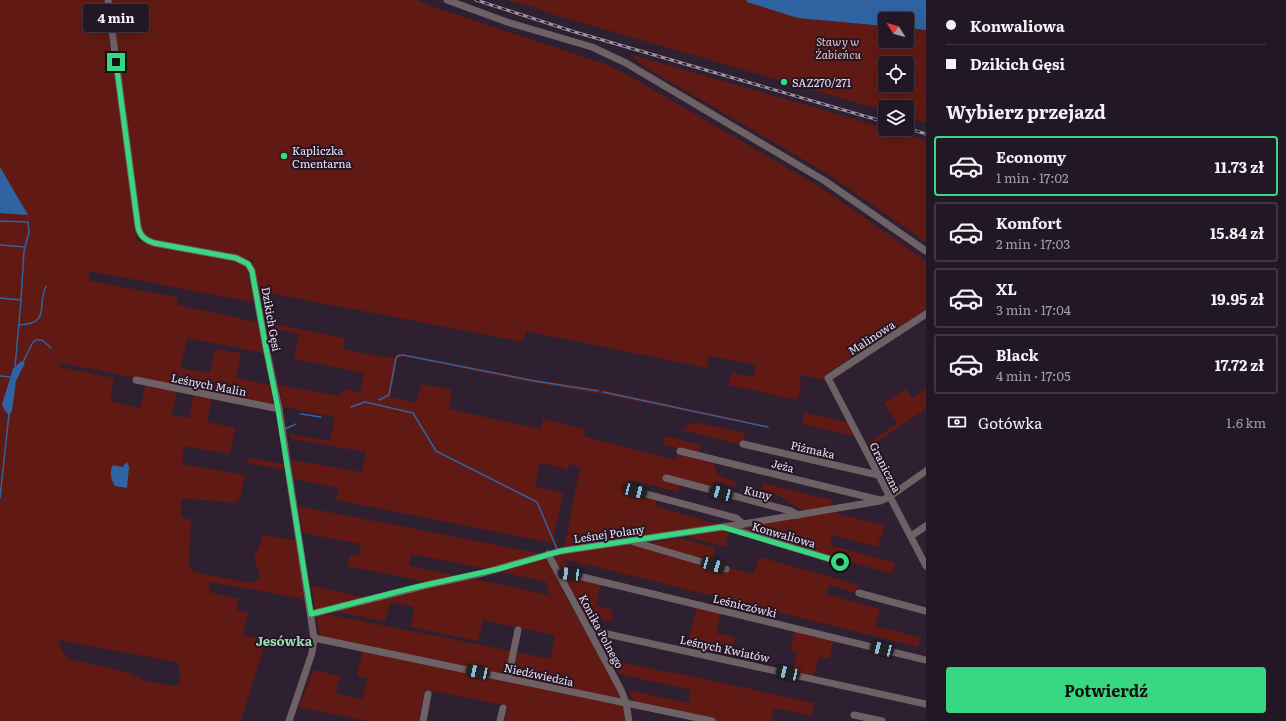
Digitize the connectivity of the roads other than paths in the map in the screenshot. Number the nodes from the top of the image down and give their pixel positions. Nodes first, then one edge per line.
1 (108, 0) edge
2 (447, 0) edge
3 (926, 251) edge
4 (926, 314) edge
5 (828, 378) joint
6 (136, 380) dead end
7 (278, 409) junction
8 (743, 444) dead end
9 (680, 451) dead end
10 (926, 472) edge
11 (878, 475) junction
12 (666, 478) dead end
13 (635, 491) dead end
14 (890, 497) junction
15 (880, 501) junction
16 (798, 515) junction
17 (743, 524) junction
18 (926, 526) edge
19 (722, 527) junction
20 (910, 536) junction
21 (632, 541) junction
22 (548, 554) junction
23 (840, 562) dead end
24 (926, 566) edge
25 (726, 569) dead end
26 (558, 572) junction
27 (859, 593) dead end
28 (926, 611) edge
29 (311, 614) junction
30 (518, 630) dead end
31 (589, 630) junction
32 (314, 638) junction
33 (926, 660) edge
34 (508, 678) junction
35 (428, 694) dead end
36 (626, 703) junction
37 (926, 704) edge
38 (503, 708) dead end
39 (854, 715) dead end
40 (289, 721) edge
41 (423, 721) edge
42 (500, 721) edge
43 (629, 721) edge
44 (712, 721) edge
45 (882, 721) edge

1 - 7 street, Dzikich Gęsi
2 - 3 street
4 - 5 street, Malinowa
5 - 11 street, Graniczna
6 - 7 street, Leśnych Malin
7 - 29 street, Dzikich Gęsi
8 - 11 street, Piżmaka
9 - 15 street, Jeża
10 - 14 street, Leśnej Polany
11 - 14 street, Graniczna
12 - 16 street, Kuny
13 - 17 street
14 - 15 street, Leśnej Polany
14 - 20 street, Graniczna
15 - 16 street, Leśnej Polany
16 - 17 street, Leśnej Polany
17 - 19 street, Leśnej Polany
18 - 20 street
19 - 21 street, Leśnej Polany
19 - 23 street, Konwaliowa
20 - 24 street, Graniczna
21 - 22 street, Leśnej Polany
21 - 25 street
22 - 26 street, Konika Polnego
22 - 29 street, Leśnej Polany
26 - 31 street, Konika Polnego
26 - 33 street, Leśniczówki
27 - 28 street
29 - 32 street, Dzikich Gęsi
30 - 34 street
31 - 36 street, Konika Polnego
31 - 37 street, Leśnych Kwiatów
32 - 34 street, Niedźwiedzia
32 - 40 street, Dzikich Gęsi
34 - 36 street, Niedźwiedzia
35 - 41 street
36 - 43 street, Konika Polnego
36 - 44 street, Niedźwiedzia
38 - 42 street
39 - 45 street

